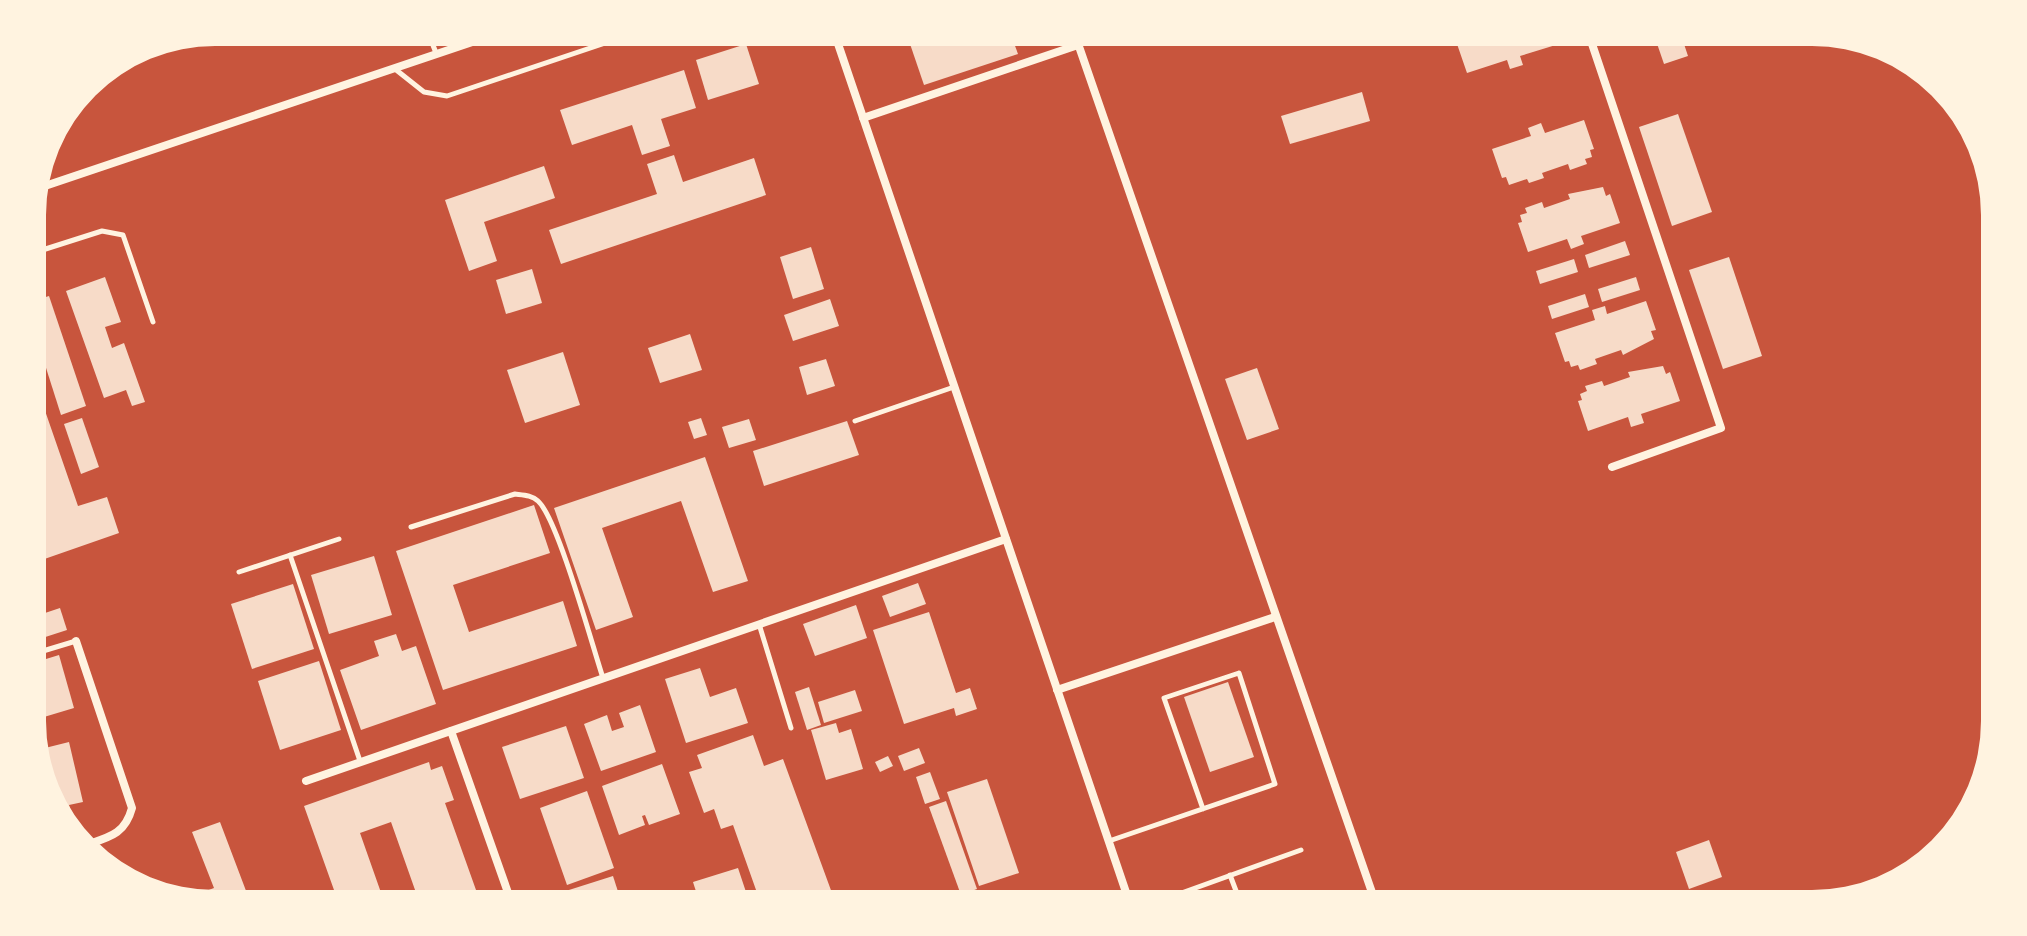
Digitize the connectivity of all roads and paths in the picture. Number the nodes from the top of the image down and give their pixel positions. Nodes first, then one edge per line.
1 (433, 46) edge
2 (460, 46) edge
3 (596, 46) edge
4 (839, 46) edge
5 (1075, 46) edge
6 (1078, 46) edge
7 (1593, 46) edge
8 (436, 54) junction
9 (394, 68) junction
10 (863, 118) junction
11 (49, 185) edge
12 (46, 249) edge
13 (153, 322) dead end
14 (954, 387) junction
15 (855, 421) dead end
16 (1612, 467) dead end
17 (411, 527) dead end
18 (339, 539) dead end
19 (1006, 539) junction
20 (290, 555) junction
21 (239, 572) dead end
22 (1275, 617) junction
23 (759, 624) junction
24 (76, 641) joint
25 (46, 650) edge
26 (603, 678) junction
27 (1057, 690) junction
28 (791, 728) dead end
29 (451, 731) junction
30 (360, 762) junction
31 (306, 781) dead end
32 (1203, 809) junction
33 (1109, 841) junction
34 (96, 842) edge
35 (1301, 850) dead end
36 (1230, 875) junction
37 (507, 890) edge
38 (1125, 890) edge
39 (1189, 890) edge
40 (1236, 890) edge
41 (1371, 890) edge

1 - 8 lane
2 - 8 street
3 - 9 lane
4 - 10 street
5 - 10 street
6 - 22 street
7 - 16 street
8 - 9 street
9 - 11 street
10 - 14 street
12 - 13 lane
14 - 15 lane
14 - 19 street
17 - 26 lane
18 - 20 lane
19 - 23 street
19 - 27 street
20 - 21 lane
20 - 30 lane
22 - 27 street
22 - 41 street
23 - 26 street
23 - 28 lane
24 - 25 lane
24 - 34 street
26 - 29 street
27 - 33 street
29 - 30 street
29 - 37 street
30 - 31 street
32 - 32 lane
32 - 33 lane
33 - 38 street
35 - 36 lane
36 - 39 lane
36 - 40 lane

